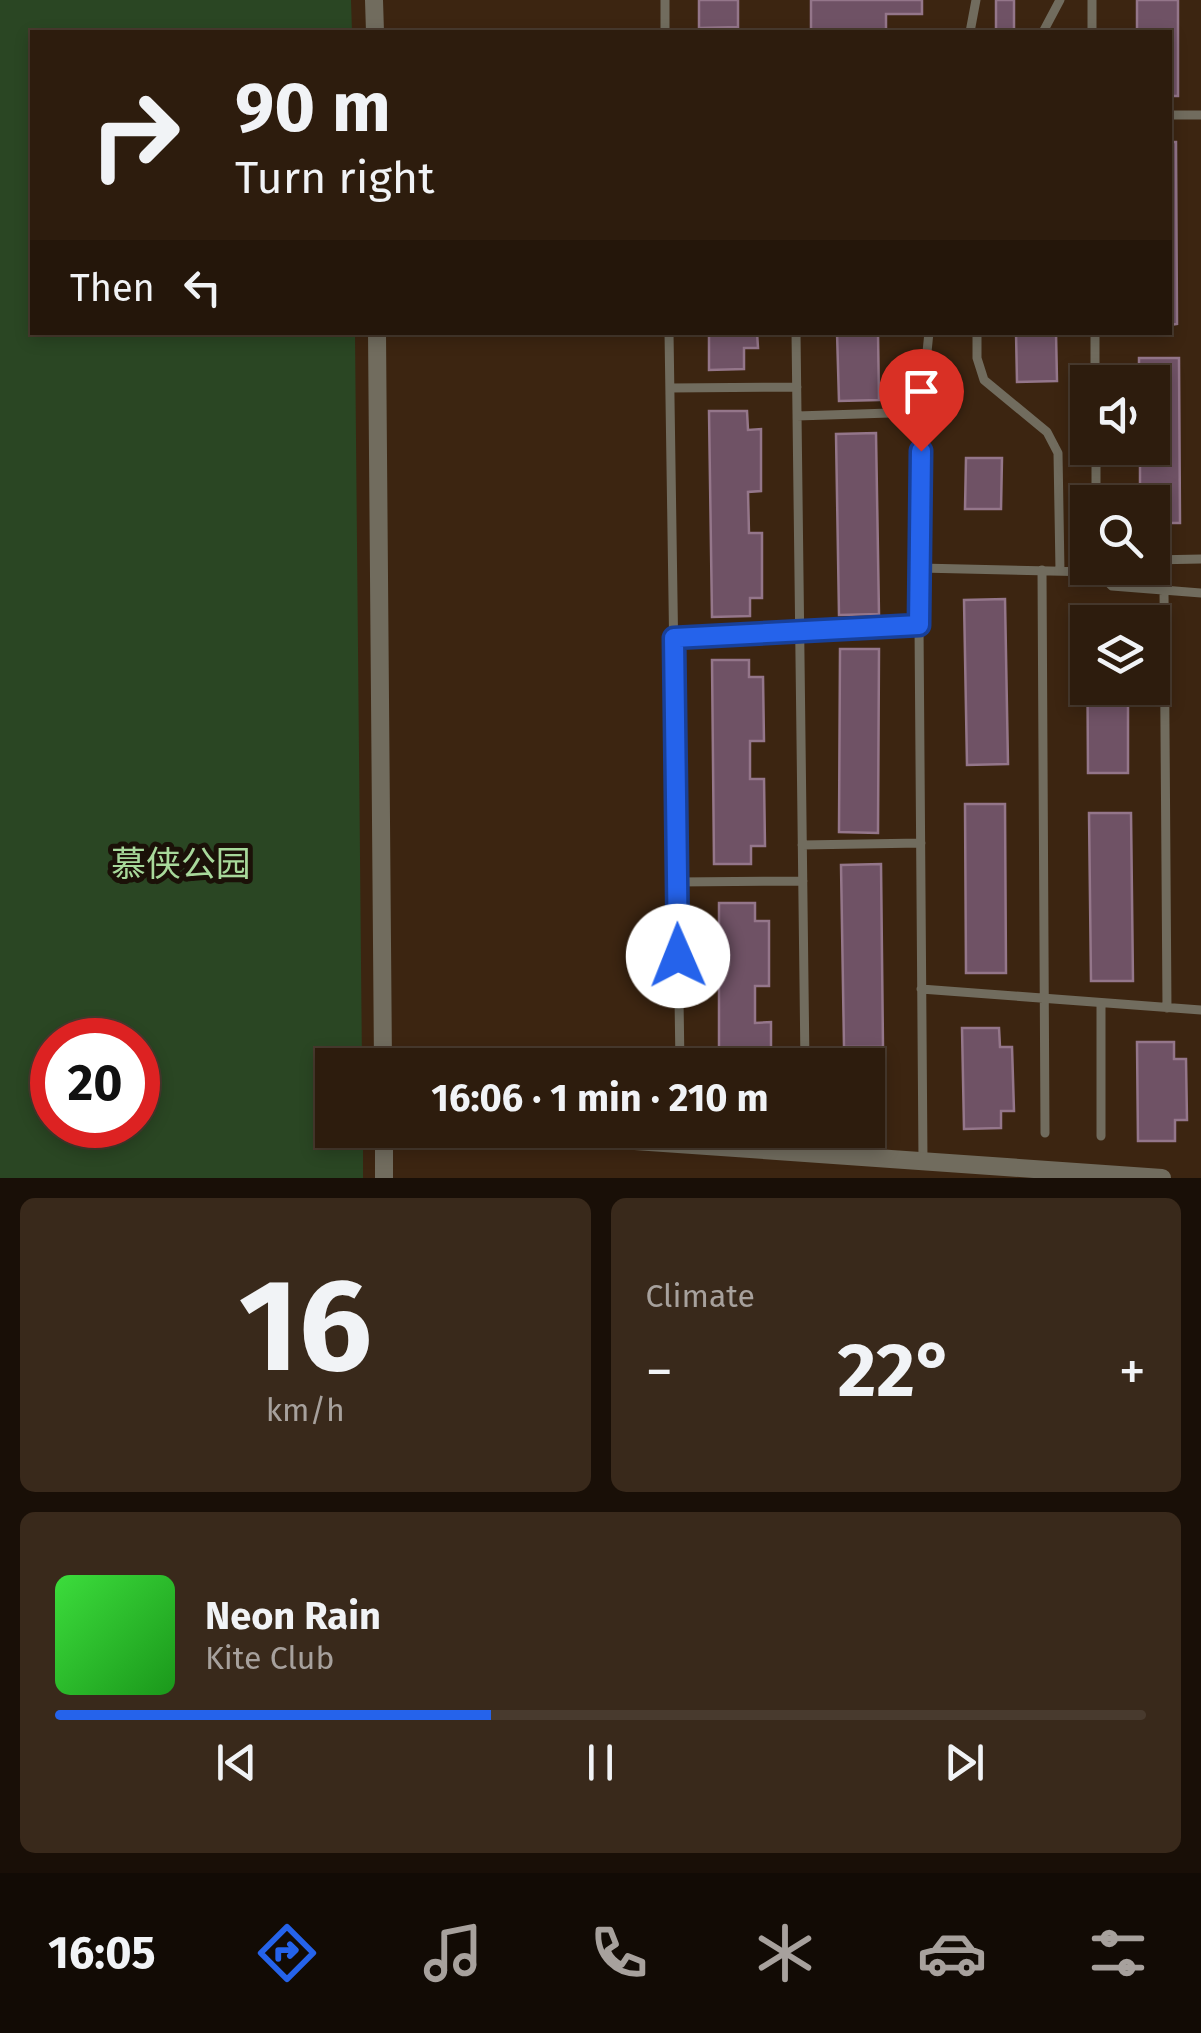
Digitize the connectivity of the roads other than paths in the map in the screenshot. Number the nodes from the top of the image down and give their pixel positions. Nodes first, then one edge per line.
1 (374, 0) edge
2 (665, 0) edge
3 (976, 0) edge
4 (1060, 0) edge
5 (1092, 0) edge
6 (375, 30) edge
7 (665, 30) edge
8 (970, 30) edge
9 (1043, 30) edge
10 (1092, 30) edge
11 (1172, 116) edge
12 (1201, 116) edge
13 (377, 335) edge
14 (670, 335) edge
15 (796, 335) edge
16 (929, 335) edge
17 (977, 335) edge
18 (1095, 335) edge
19 (1096, 365) edge
20 (797, 387) junction
21 (670, 388) junction
22 (921, 412) junction
23 (798, 416) junction
24 (1201, 559) edge
25 (1170, 560) edge
26 (920, 568) junction
27 (1042, 570) junction
28 (1070, 570) edge
29 (1060, 571) junction
30 (1111, 585) edge
31 (1164, 590) junction
32 (1201, 593) edge
33 (919, 625) junction
34 (800, 632) junction
35 (674, 638) junction
36 (920, 843) junction
37 (802, 845) junction
38 (803, 881) junction
39 (677, 882) junction
40 (921, 989) junction
41 (1044, 999) junction
42 (1101, 1003) junction
43 (1167, 1008) junction
44 (1201, 1010) edge
45 (383, 1048) edge
46 (680, 1048) edge
47 (806, 1048) edge
48 (1045, 1133) dead end
49 (1101, 1136) dead end
50 (384, 1148) edge
51 (736, 1148) edge
52 (923, 1161) junction
53 (384, 1178) edge
54 (1162, 1178) edge

1 - 6 street
2 - 7 lane
3 - 8 lane
4 - 9 lane
5 - 10 lane
11 - 12 lane
13 - 45 street
14 - 21 lane
15 - 20 lane
16 - 22 lane
17 - 29 lane
18 - 19 lane
20 - 21 lane
20 - 23 lane
21 - 35 lane
22 - 23 lane
22 - 26 lane
23 - 34 lane
24 - 25 lane
26 - 27 lane
26 - 33 lane
27 - 29 lane
27 - 41 lane
28 - 29 lane
30 - 31 lane
31 - 32 lane
31 - 43 lane
33 - 34 lane
33 - 36 lane
34 - 35 lane
34 - 37 lane
35 - 39 lane
36 - 37 lane
36 - 40 lane
37 - 38 lane
38 - 39 lane
38 - 47 lane
39 - 46 lane
40 - 41 lane
40 - 52 lane
41 - 42 lane
41 - 48 lane
42 - 43 lane
42 - 49 lane
43 - 44 lane
50 - 53 street
51 - 52 street
52 - 54 street

